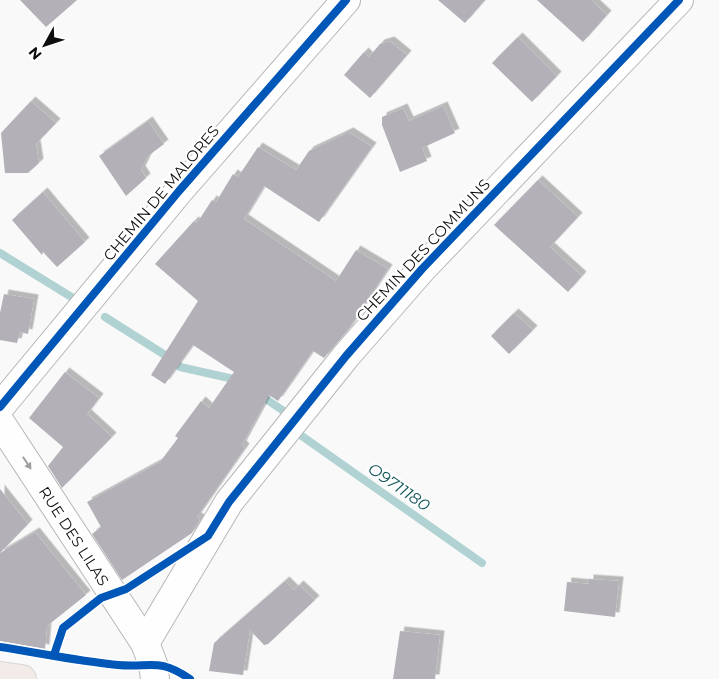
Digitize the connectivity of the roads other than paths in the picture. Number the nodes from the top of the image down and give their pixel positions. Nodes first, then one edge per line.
1 (346, 0) edge
2 (679, 0) edge
3 (0, 408) edge
4 (0, 422) edge
5 (145, 644) junction
6 (0, 676) edge
7 (22, 679) edge
8 (155, 679) edge

1 - 3 street, CHEMIN DE MALORES
2 - 5 street, CHEMIN DES COMMUNS
4 -> 5 street, RUE DES LILAS
5 - 8 street, RUE DES LILAS
6 - 7 main road

